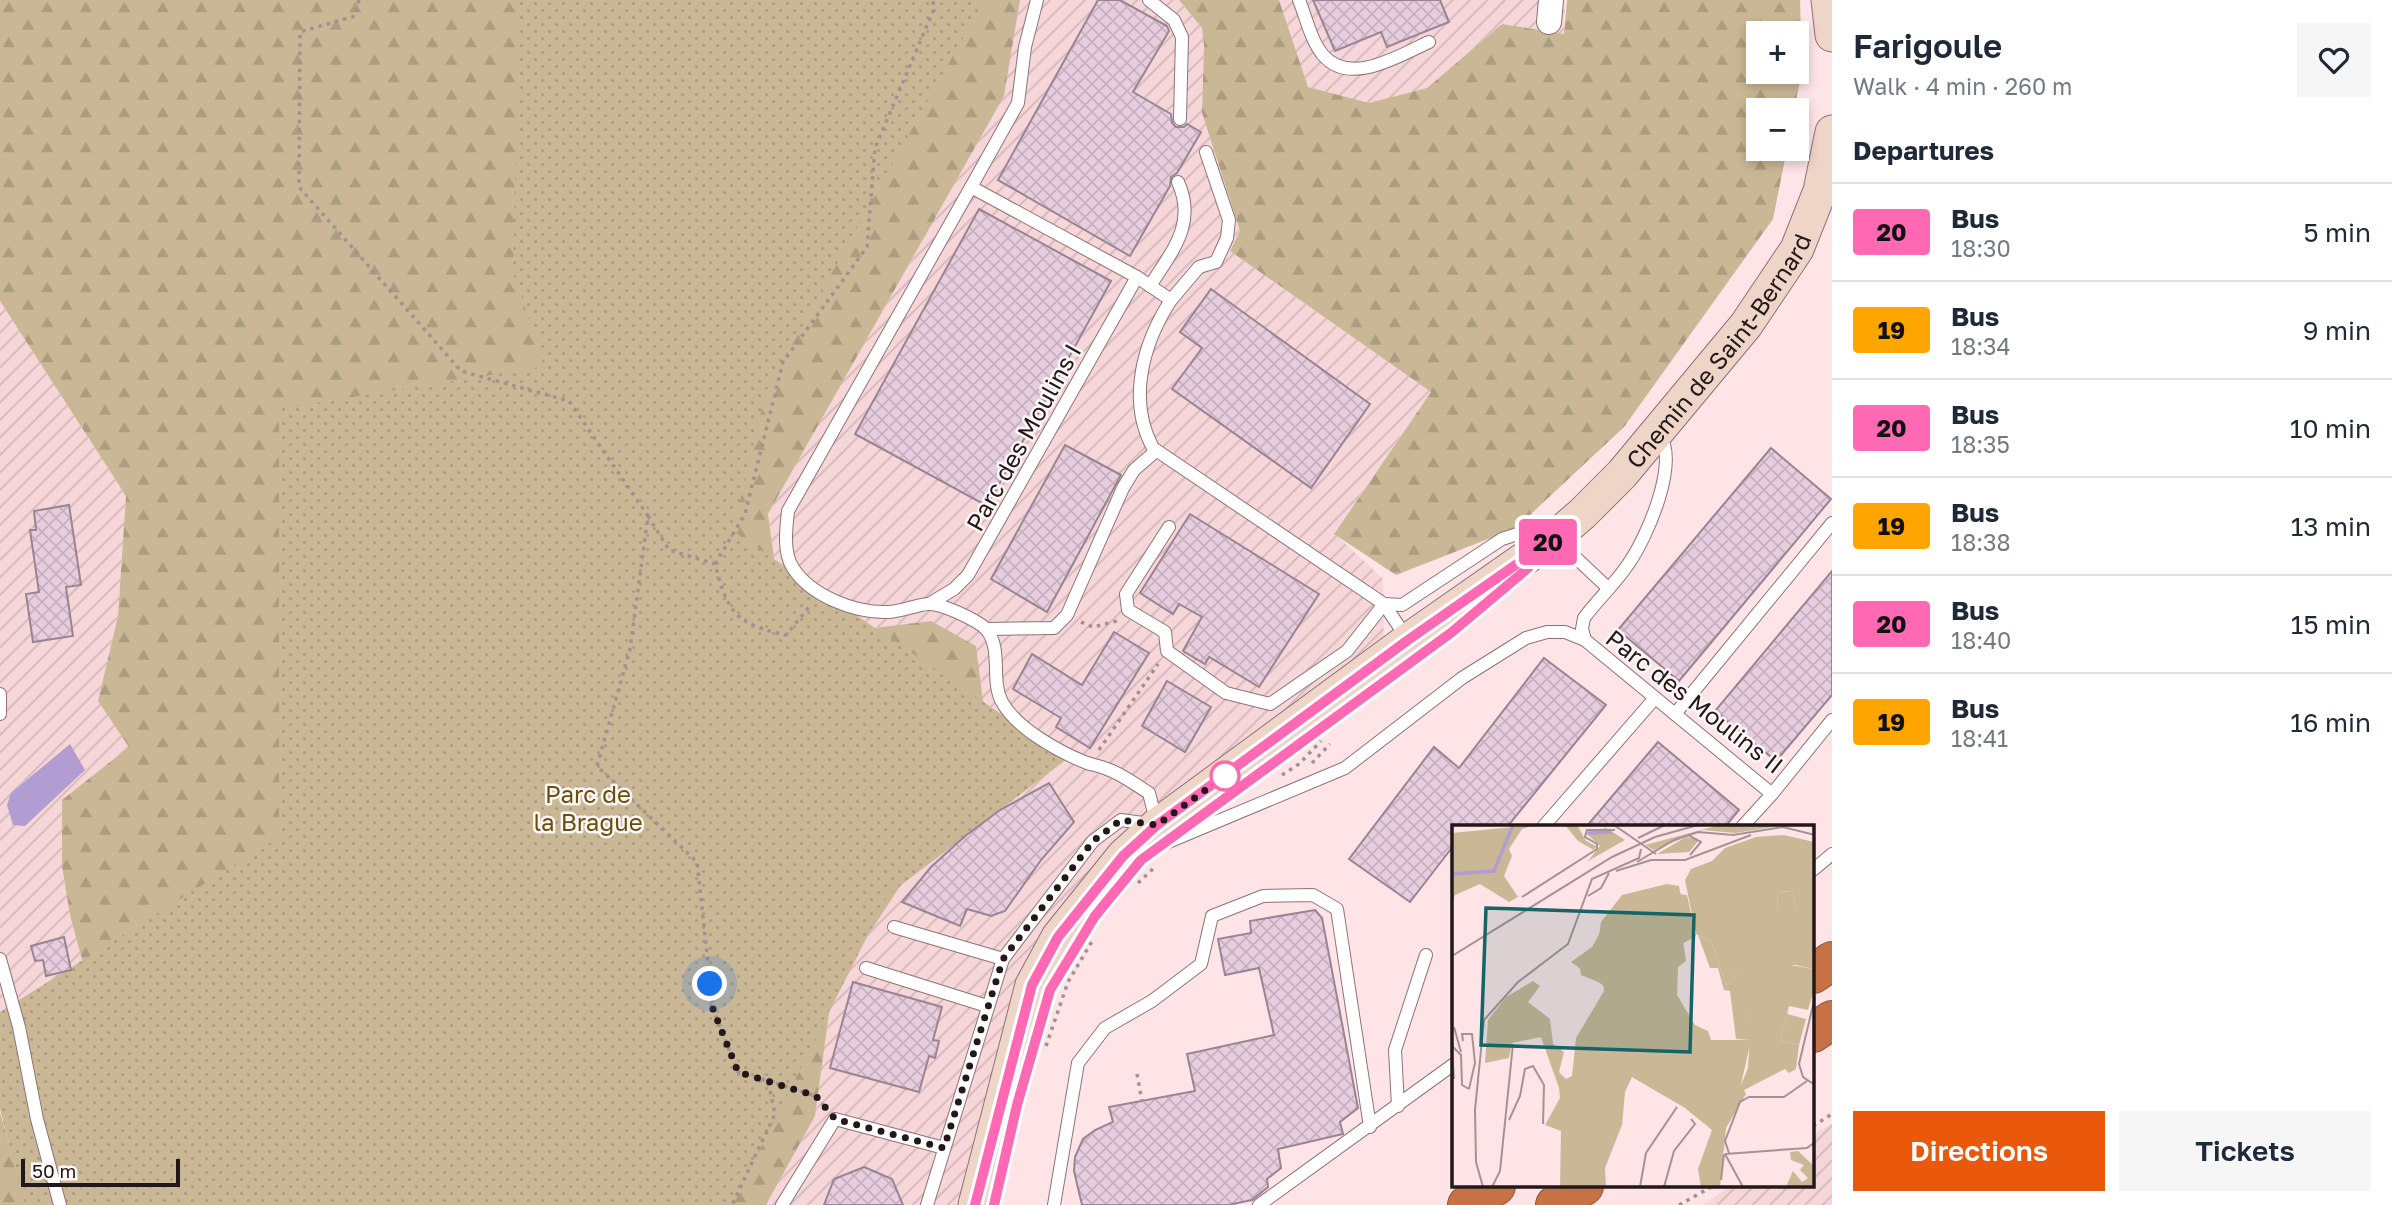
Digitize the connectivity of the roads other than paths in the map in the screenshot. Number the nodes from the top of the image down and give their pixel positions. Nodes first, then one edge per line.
1 (1037, 0) edge
2 (1149, 0) edge
3 (1299, 0) edge
4 (1828, 0) edge
5 (1832, 35) edge
6 (1429, 43) dead end
7 (1180, 119) dead end
8 (1832, 132) edge
9 (1206, 152) dead end
10 (1178, 182) dead end
11 (971, 187) junction
12 (1137, 277) junction
13 (1150, 286) junction
14 (1171, 300) junction
15 (1657, 431) junction
16 (1156, 451) junction
17 (1582, 514) junction
18 (1832, 523) edge
19 (1169, 527) dead end
20 (1564, 547) junction
21 (1608, 588) junction
22 (929, 604) junction
23 (1384, 604) junction
24 (986, 629) junction
25 (1585, 640) junction
26 (1405, 655) junction
27 (0, 694) edge
28 (1655, 698) junction
29 (0, 714) edge
30 (1675, 714) junction
31 (1832, 720) edge
32 (1772, 794) junction
33 (1545, 825) edge
34 (1744, 825) edge
35 (1169, 834) junction
36 (1832, 854) edge
37 (1814, 869) edge
38 (894, 927) dead end
39 (1426, 955) dead end
40 (0, 959) edge
41 (1003, 959) junction
42 (1832, 961) edge
43 (866, 968) dead end
44 (1814, 973) edge
45 (987, 1006) junction
46 (1832, 1020) edge
47 (1814, 1032) edge
48 (1452, 1066) edge
49 (1398, 1106) junction
50 (1370, 1127) junction
51 (944, 1148) junction
52 (1493, 1188) edge
53 (1581, 1188) edge
54 (60, 1205) edge
55 (782, 1205) edge
56 (926, 1205) edge
57 (975, 1205) edge
58 (994, 1205) edge
59 (1054, 1205) edge
60 (1259, 1205) edge
61 (1467, 1205) edge
62 (1555, 1205) edge

1 - 11 lane
2 - 7 lane
3 - 6 lane
4 - 5 main road
8 - 15 main road, Chemin de Saint-Bernard
9 - 14 lane
10 - 13 lane
11 - 12 lane
11 - 22 lane
12 - 13 lane
12 - 22 lane, Parc des Moulins I
13 - 14 lane
14 - 16 lane
15 - 17 main road, Chemin de Saint-Bernard
15 - 21 lane, Parc des Moulins II
16 - 23 lane
16 - 24 lane
17 - 20 main road, Chemin de Saint-Bernard
17 - 23 lane
18 - 30 lane
19 - 23 lane
20 - 21 lane
20 - 26 main road, Chemin de Saint-Bernard
21 - 25 lane, Parc des Moulins II
22 - 24 lane
23 - 26 lane
24 - 35 lane
25 - 28 lane, Parc des Moulins II
25 - 35 lane, Parc des Moulins II
26 - 35 main road, Chemin de Saint-Bernard
27 - 29 lane
28 - 30 lane, Parc des Moulins II
28 - 33 lane
30 - 32 lane, Parc des Moulins II
31 - 32 lane, Parc des Moulins II
32 - 34 lane
35 - 41 lane
35 - 57 main road, Chemin de Saint-Bernard
35 - 58 main road, Chemin de Saint-Bernard
36 - 37 lane
38 - 41 lane
39 - 49 lane
40 - 54 lane
41 - 45 lane
42 - 44 highway
43 - 45 lane
45 - 51 lane
46 - 47 highway
48 - 49 lane
49 - 50 lane
50 - 59 lane
50 - 60 lane
51 - 55 lane
51 - 56 lane
52 - 61 highway
53 - 62 highway

